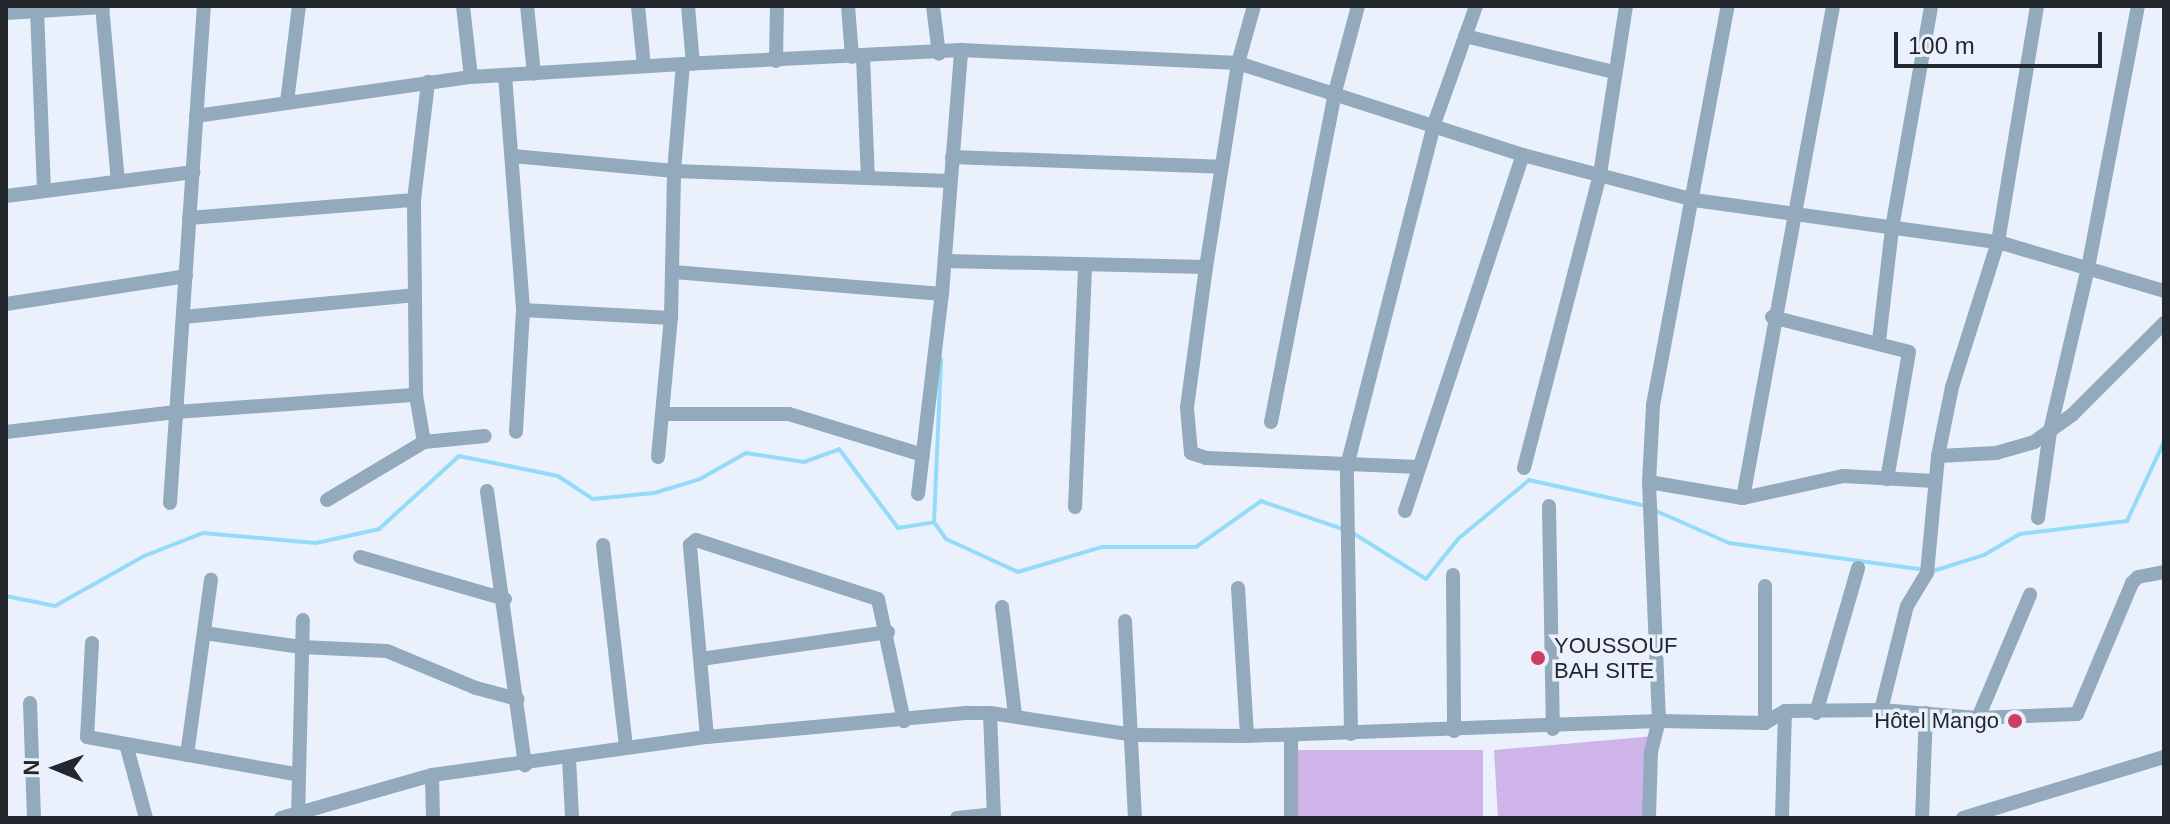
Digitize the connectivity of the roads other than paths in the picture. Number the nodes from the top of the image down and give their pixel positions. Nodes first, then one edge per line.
1 (204, 6) edge
2 (299, 6) edge
3 (463, 6) edge
4 (527, 6) edge
5 (638, 6) edge
6 (688, 6) edge
7 (777, 6) edge
8 (848, 6) edge
9 (933, 6) edge
10 (1254, 6) edge
11 (1358, 6) edge
12 (1476, 6) edge
13 (1626, 6) edge
14 (1728, 6) edge
15 (1833, 6) edge
16 (1931, 6) edge
17 (2037, 6) edge
18 (2138, 6) edge
19 (102, 7) edge
20 (37, 9) junction
21 (6, 13) edge
22 (1465, 36) junction
23 (961, 50) junction
24 (939, 54) junction
25 (858, 57) junction
26 (776, 61) junction
27 (1238, 63) junction
28 (688, 64) junction
29 (644, 66) junction
30 (1614, 72) junction
31 (534, 74) junction
32 (505, 75) junction
33 (471, 77) junction
34 (428, 82) junction
35 (1335, 92) junction
36 (288, 95) junction
37 (196, 116) junction
38 (1434, 124) junction
39 (1523, 155) junction
40 (513, 156) junction
41 (952, 157) junction
42 (1221, 167) junction
43 (674, 171) junction
44 (193, 172) junction
45 (1600, 174) junction
46 (868, 178) junction
47 (118, 181) junction
48 (950, 181) junction
49 (44, 191) junction
50 (6, 196) edge
51 (414, 200) junction
52 (1694, 200) junction
53 (1793, 215) junction
54 (189, 218) junction
55 (1892, 228) junction
56 (1998, 242) junction
57 (945, 261) junction
58 (1085, 264) junction
59 (1206, 267) junction
60 (2088, 268) junction
61 (674, 272) junction
62 (186, 276) junction
63 (2164, 291) edge
64 (942, 294) junction
65 (414, 295) junction
66 (6, 304) edge
67 (523, 310) junction
68 (183, 317) junction
69 (1772, 317) junction
70 (671, 318) junction
71 (2164, 323) edge
72 (1879, 341) junction
73 (416, 395) junction
74 (176, 412) junction
75 (662, 414) junction
76 (1271, 422) dead end
77 (2050, 431) junction
78 (6, 432) edge
79 (516, 432) dead end
80 (485, 436) dead end
81 (424, 442) junction
82 (923, 455) junction
83 (1938, 456) junction
84 (658, 457) dead end
85 (1347, 466) junction
86 (1419, 467) junction
87 (1524, 468) dead end
88 (1887, 479) junction
89 (1934, 481) junction
90 (1649, 482) junction
91 (487, 491) dead end
92 (918, 494) dead end
93 (1743, 498) junction
94 (327, 500) dead end
95 (170, 503) dead end
96 (1549, 506) dead end
97 (1075, 507) dead end
98 (1405, 511) dead end
99 (2038, 518) dead end
100 (603, 545) dead end
101 (360, 557) dead end
102 (1858, 568) dead end
103 (2164, 572) edge
104 (1453, 575) dead end
105 (211, 580) dead end
106 (1765, 586) dead end
107 (1238, 588) dead end
108 (2030, 595) dead end
109 (505, 599) junction
110 (1002, 607) dead end
111 (303, 620) dead end
112 (1125, 621) dead end
113 (888, 632) junction
114 (204, 633) junction
115 (92, 643) dead end
116 (301, 647) junction
117 (701, 659) junction
118 (518, 699) junction
119 (30, 703) dead end
120 (1881, 710) junction
121 (1785, 711) junction
122 (990, 713) junction
123 (1816, 713) junction
124 (1926, 713) junction
125 (1015, 714) junction
126 (1978, 718) junction
127 (904, 721) junction
128 (1659, 721) junction
129 (1765, 723) junction
130 (1553, 729) junction
131 (1454, 731) junction
132 (1351, 734) junction
133 (1133, 735) junction
134 (1291, 735) junction
135 (1247, 736) junction
136 (707, 737) junction
137 (126, 744) junction
138 (626, 748) junction
139 (187, 755) junction
140 (2164, 757) edge
141 (569, 758) junction
142 (525, 765) junction
143 (295, 774) junction
144 (432, 775) junction
145 (298, 816) edge
146 (994, 816) edge
147 (34, 818) edge
148 (146, 818) edge
149 (281, 818) edge
150 (433, 818) edge
151 (572, 818) edge
152 (957, 818) edge
153 (1135, 818) edge
154 (1291, 818) edge
155 (1649, 818) edge
156 (1782, 818) edge
157 (1922, 818) edge
158 (1963, 818) edge

1 - 37 street
2 - 36 street
3 - 33 street
4 - 31 street
5 - 29 street
6 - 28 street
7 - 26 street
8 - 25 street
9 - 24 street
10 - 27 street
11 - 35 street
12 - 22 street
13 - 30 street
14 - 52 street
15 - 53 street
16 - 55 street
17 - 56 street
18 - 60 street
19 - 20 street
19 - 47 street
20 - 21 street
20 - 49 street
22 - 30 street
22 - 38 street
23 - 24 street
23 - 27 street
23 - 41 street
24 - 25 street
25 - 26 street
25 - 46 street
26 - 28 street
27 - 35 street
27 - 42 street
28 - 29 street
28 - 43 street
29 - 31 street
30 - 45 street
31 - 32 street
32 - 33 street
32 - 40 street
33 - 34 street
34 - 36 street
34 - 51 street
35 - 38 street
35 - 76 street
36 - 37 street
37 - 44 street
38 - 39 street
38 - 85 street
39 - 45 street
39 - 86 street
40 - 43 street
40 - 67 street
41 - 42 street
41 - 48 street
42 - 59 street
43 - 46 street
43 - 61 street
44 - 47 street
44 - 54 street
45 - 52 street
45 - 87 street
46 - 48 street
47 - 49 street
48 - 57 street
49 - 50 street
51 - 54 street
51 - 65 street
52 - 53 street
52 - 90 street
53 - 55 street
53 - 69 street
54 - 62 street
55 - 56 street
55 - 72 street
56 - 60 street
56 - 83 street
57 - 58 street
57 - 64 street
58 - 59 street
58 - 97 street
59 - 85 street
60 - 63 street
60 - 77 street
61 - 64 street
61 - 70 street
62 - 66 street
62 - 68 street
64 - 82 street
65 - 68 street
65 - 73 street
67 - 70 street
67 - 79 street
68 - 74 street
69 - 72 street
69 - 93 street
70 - 75 street
71 - 77 street
72 - 88 street
73 - 74 street
73 - 81 street
74 - 78 street
74 - 95 street
75 - 82 street
75 - 84 street
77 - 83 street
77 - 99 street
80 - 81 street
81 - 94 street
82 - 92 street
83 - 89 street
85 - 86 street
85 - 132 street
86 - 98 street
88 - 89 street
88 - 93 street
89 - 120 street
90 - 93 street
90 - 128 street
91 - 109 street
96 - 130 street
100 - 138 street
101 - 109 street
102 - 123 street
103 - 126 street
104 - 131 street
105 - 114 street
106 - 129 street
107 - 135 street
108 - 126 street
109 - 118 street
110 - 125 street
111 - 116 street
112 - 133 street
113 - 117 street
113 - 117 street
113 - 127 street
114 - 116 street
114 - 139 street
115 - 137 street
116 - 118 street
116 - 143 street
117 - 136 street
118 - 142 street
119 - 147 street
120 - 123 street
120 - 124 street
121 - 123 street
121 - 129 street
121 - 156 street
122 - 125 street
122 - 127 street
122 - 146 street
124 - 126 street
124 - 157 street
125 - 133 street
127 - 136 street
128 - 129 street
128 - 130 street
128 - 155 street
130 - 131 street
131 - 132 street
132 - 134 street
133 - 135 street
133 - 153 street
134 - 135 street
134 - 154 street
136 - 138 street
137 - 139 street
137 - 148 street
138 - 141 street
139 - 143 street
140 - 158 street
141 - 142 street
141 - 151 street
142 - 144 street
143 - 145 street
144 - 145 street
144 - 150 street
145 - 149 street
146 - 152 street

